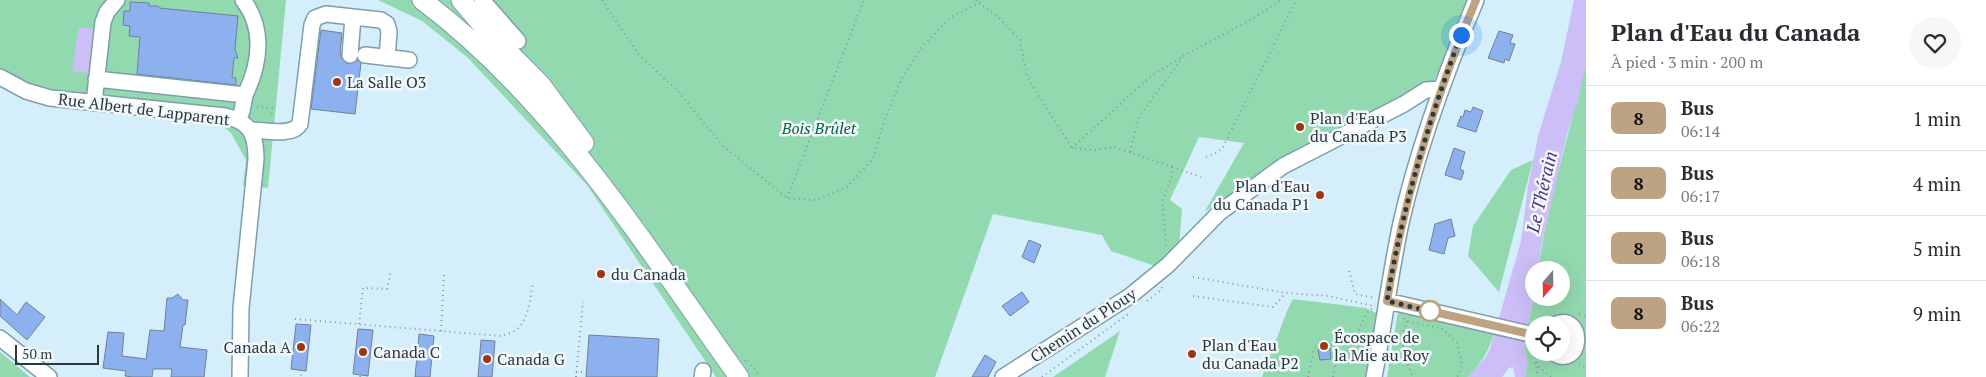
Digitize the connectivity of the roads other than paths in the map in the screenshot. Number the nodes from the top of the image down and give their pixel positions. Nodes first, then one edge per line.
1 (118, 0) edge
2 (244, 0) edge
3 (422, 0) edge
4 (440, 0) edge
5 (461, 0) edge
6 (482, 0) edge
7 (1476, 0) edge
8 (353, 17) junction
9 (518, 41) dead end
10 (387, 58) junction
11 (409, 60) dead end
12 (0, 77) edge
13 (96, 79) junction
14 (1441, 89) junction
15 (94, 103) junction
16 (1404, 104) junction
17 (242, 107) junction
18 (1433, 111) junction
19 (251, 130) junction
20 (583, 142) junction
21 (1382, 300) junction
22 (1570, 325) edge
23 (1525, 333) edge
24 (0, 338) edge
25 (1570, 354) edge
26 (48, 377) edge
27 (240, 377) edge
28 (739, 377) edge
29 (751, 377) edge
30 (1003, 377) edge
31 (1374, 377) edge

1 - 13 street
2 - 17 street
3 - 28 main road
4 - 20 main road
5 - 20 main road
6 - 9 street
7 - 14 street
8 - 10 street
8 - 10 street
8 - 19 street
10 - 11 street
12 - 15 street, Rue Albert de Lapparent
13 - 15 street
13 - 17 street
14 - 16 street, Chemin du Plouy
14 - 18 street
15 - 17 street, Rue Albert de Lapparent
16 - 18 street
16 - 30 street, Chemin du Plouy
17 - 19 street, Rue Albert de Lapparent
18 - 21 street
19 - 27 street, Rue Albert de Lapparent
20 - 29 main road
21 - 23 street
21 - 31 street
22 - 25 street
24 - 26 street

